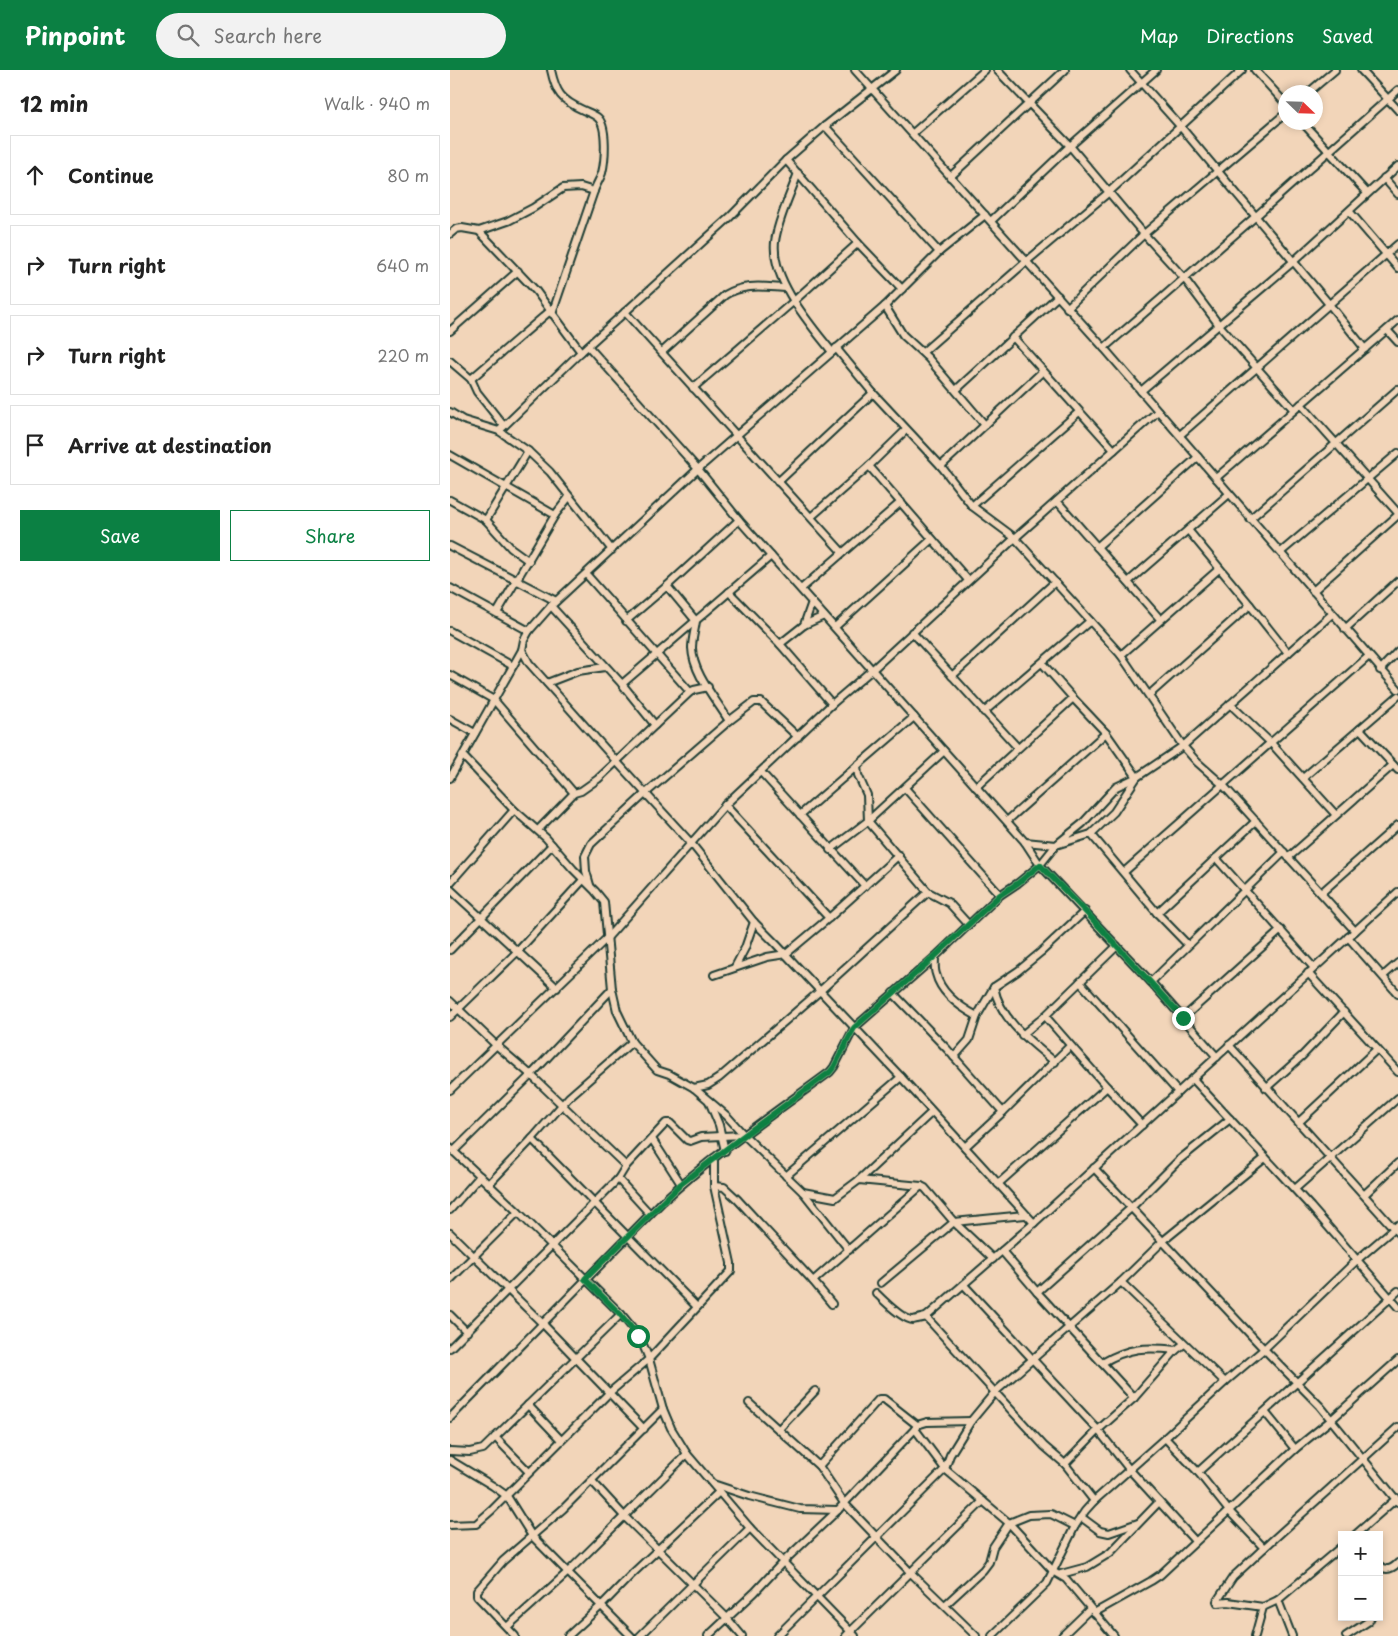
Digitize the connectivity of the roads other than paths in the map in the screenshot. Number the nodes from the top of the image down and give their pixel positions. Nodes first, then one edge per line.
1 (551, 70) edge
2 (855, 70) edge
3 (896, 70) edge
4 (985, 70) edge
5 (996, 70) edge
6 (1065, 70) edge
7 (1130, 70) edge
8 (1156, 70) edge
9 (1242, 70) edge
10 (1254, 70) edge
11 (1335, 70) edge
12 (1362, 70) edge
13 (1142, 82) junction
14 (1317, 85) edge
15 (872, 90) junction
16 (1398, 90) edge
17 (1278, 96) edge
18 (1388, 99) junction
19 (1029, 104) junction
20 (1398, 110) edge
21 (1278, 120) edge
22 (825, 126) junction
23 (1180, 126) junction
24 (1309, 130) edge
25 (913, 133) junction
26 (1070, 146) junction
27 (1330, 152) junction
28 (786, 160) junction
29 (1398, 166) edge
30 (1217, 172) junction
31 (798, 173) junction
32 (950, 177) junction
33 (1384, 178) junction
34 (594, 191) junction
35 (1108, 193) junction
36 (1368, 193) junction
37 (1398, 194) edge
38 (1350, 212) junction
39 (985, 215) junction
40 (1256, 217) junction
41 (991, 221) junction
42 (479, 231) junction
43 (450, 234) edge
44 (1144, 234) junction
45 (858, 243) junction
46 (1398, 244) edge
47 (939, 252) junction
48 (1386, 254) junction
49 (1027, 260) junction
50 (1294, 261) junction
51 (1398, 268) edge
52 (518, 271) junction
53 (1184, 278) junction
54 (786, 288) junction
55 (902, 289) junction
56 (1058, 296) junction
57 (794, 302) junction
58 (1329, 304) junction
59 (885, 306) junction
60 (1068, 308) junction
61 (551, 312) junction
62 (625, 312) junction
63 (1398, 320) edge
64 (1219, 325) junction
65 (1387, 330) junction
66 (450, 331) edge
67 (1013, 337) junction
68 (1398, 342) edge
69 (588, 346) junction
70 (1104, 348) junction
71 (1365, 349) junction
72 (834, 350) junction
73 (581, 352) junction
74 (662, 352) junction
75 (923, 352) junction
76 (450, 361) edge
77 (1256, 367) junction
78 (1043, 371) junction
79 (471, 380) junction
80 (693, 388) junction
81 (1398, 388) edge
82 (956, 390) junction
83 (1141, 391) junction
84 (874, 393) junction
85 (1301, 404) junction
86 (1294, 410) junction
87 (1158, 411) junction
88 (450, 412) edge
89 (1080, 412) junction
90 (985, 425) junction
91 (501, 429) junction
92 (906, 430) junction
93 (1180, 435) junction
94 (736, 436) junction
95 (1334, 443) junction
96 (1114, 450) junction
97 (528, 451) junction
98 (450, 454) edge
99 (1398, 454) edge
100 (1198, 457) junction
101 (869, 466) junction
102 (941, 466) junction
103 (698, 469) junction
104 (1216, 478) junction
105 (1368, 480) junction
106 (778, 482) junction
107 (506, 487) junction
108 (1229, 494) junction
109 (569, 497) junction
110 (450, 500) edge
111 (1056, 501) junction
112 (901, 502) junction
113 (972, 506) junction
114 (1398, 514) edge
115 (555, 515) junction
116 (811, 517) junction
117 (1250, 519) junction
118 (486, 520) junction
119 (739, 520) junction
120 (1188, 530) junction
121 (1015, 538) junction
122 (932, 539) junction
123 (450, 546) edge
124 (1097, 546) junction
125 (612, 550) junction
126 (842, 552) junction
127 (1281, 552) junction
128 (771, 556) junction
129 (529, 561) junction
130 (1219, 569) junction
131 (586, 574) junction
132 (968, 580) junction
133 (517, 581) junction
134 (1398, 581) edge
135 (1055, 582) junction
136 (1128, 582) junction
137 (667, 586) junction
138 (450, 588) edge
139 (801, 589) junction
140 (1314, 591) junction
141 (729, 592) junction
142 (812, 602) junction
143 (553, 604) junction
144 (1250, 605) junction
145 (498, 613) junction
146 (1332, 614) junction
147 (824, 616) junction
148 (1160, 619) junction
149 (626, 621) junction
150 (696, 621) junction
151 (1090, 621) junction
152 (804, 625) junction
153 (836, 628) junction
154 (1345, 628) junction
155 (450, 631) edge
156 (529, 631) junction
157 (912, 632) junction
158 (780, 644) junction
159 (522, 650) junction
160 (1398, 652) edge
161 (1288, 653) junction
162 (656, 655) junction
163 (1121, 655) junction
164 (1369, 656) junction
165 (1042, 664) junction
166 (513, 666) junction
167 (605, 667) junction
168 (873, 669) junction
169 (1380, 670) junction
170 (450, 675) edge
171 (952, 676) junction
172 (547, 682) junction
173 (622, 684) junction
174 (708, 688) junction
175 (1398, 689) edge
176 (690, 692) junction
177 (1149, 695) junction
178 (1398, 696) edge
179 (1073, 698) junction
180 (494, 700) junction
181 (832, 704) junction
182 (1230, 704) junction
183 (984, 712) junction
184 (914, 717) junction
185 (450, 719) edge
186 (729, 721) junction
187 (655, 725) junction
188 (1360, 729) junction
189 (475, 733) junction
190 (1106, 733) junction
191 (798, 737) junction
192 (1271, 743) junction
193 (1183, 746) junction
194 (1018, 748) junction
195 (944, 750) junction
196 (463, 756) junction
197 (617, 762) junction
198 (857, 766) junction
199 (453, 767) edge
200 (1396, 767) edge
201 (761, 772) junction
202 (1137, 777) junction
203 (450, 778) edge
204 (1303, 778) junction
205 (1224, 785) junction
206 (976, 787) junction
207 (905, 788) junction
208 (646, 793) junction
209 (574, 794) junction
210 (725, 805) junction
211 (514, 810) junction
212 (800, 815) junction
213 (1336, 815) junction
214 (1256, 820) junction
215 (868, 821) junction
216 (1007, 821) junction
217 (1398, 825) edge
218 (538, 830) junction
219 (1091, 834) junction
220 (1025, 842) junction
221 (691, 843) junction
222 (1056, 845) junction
223 (552, 846) junction
224 (830, 850) junction
225 (1286, 854) junction
226 (898, 855) junction
227 (1216, 858) junction
228 (1040, 865) junction
229 (1124, 872) junction
230 (583, 880) junction
231 (450, 883) edge
232 (590, 885) junction
233 (864, 886) junction
234 (450, 889) edge
235 (1244, 890) junction
236 (928, 892) junction
237 (1398, 892) edge
238 (1321, 893) junction
239 (1000, 895) junction
240 (1085, 911) junction
241 (1157, 913) junction
242 (829, 918) junction
243 (482, 919) junction
244 (754, 922) junction
245 (968, 924) junction
246 (1281, 930) junction
247 (1355, 931) junction
248 (608, 937) junction
249 (1348, 937) junction
250 (1188, 944) junction
251 (1117, 946) junction
252 (450, 950) edge
253 (518, 951) junction
254 (786, 954) junction
255 (934, 957) junction
256 (1398, 963) edge
257 (736, 967) junction
258 (1314, 968) junction
259 (1308, 973) junction
260 (714, 975) dead end
261 (1383, 976) junction
262 (1080, 982) junction
263 (1151, 982) junction
264 (994, 987) junction
265 (557, 988) junction
266 (612, 989) junction
267 (820, 991) junction
268 (893, 993) junction
269 (1398, 994) edge
270 (450, 1002) edge
271 (458, 1009) junction
272 (1344, 1012) junction
273 (977, 1016) junction
274 (1045, 1016) junction
275 (450, 1017) edge
276 (1183, 1018) junction
277 (854, 1028) junction
278 (1022, 1035) junction
279 (632, 1042) junction
280 (496, 1045) junction
281 (1230, 1045) junction
282 (1070, 1046) junction
283 (1377, 1049) junction
284 (1216, 1056) junction
285 (954, 1057) junction
286 (1055, 1062) junction
287 (1398, 1072) edge
288 (531, 1075) junction
289 (901, 1077) junction
290 (1194, 1079) junction
291 (1107, 1087) junction
292 (694, 1088) junction
293 (1266, 1088) junction
294 (450, 1090) edge
295 (1178, 1092) junction
296 (1398, 1098) edge
297 (708, 1100) junction
298 (562, 1105) junction
299 (932, 1112) junction
300 (1003, 1112) junction
301 (1230, 1119) junction
302 (1300, 1122) junction
303 (1142, 1125) junction
304 (744, 1135) junction
305 (722, 1136) junction
306 (652, 1139) junction
307 (532, 1140) junction
308 (964, 1147) junction
309 (452, 1150) edge
310 (725, 1150) junction
311 (1331, 1156) junction
312 (714, 1158) junction
313 (1265, 1158) junction
314 (1398, 1163) edge
315 (626, 1166) junction
316 (1094, 1168) junction
317 (480, 1176) junction
318 (786, 1176) junction
319 (618, 1179) junction
320 (859, 1180) junction
321 (488, 1184) junction
322 (681, 1184) junction
323 (998, 1184) junction
324 (714, 1186) junction
325 (921, 1186) junction
326 (1295, 1189) junction
327 (803, 1192) junction
328 (1365, 1194) junction
329 (594, 1202) junction
330 (1130, 1208) junction
331 (450, 1210) edge
332 (518, 1212) junction
333 (650, 1214) junction
334 (1025, 1215) junction
335 (954, 1222) junction
336 (1034, 1223) junction
337 (1397, 1229) edge
338 (450, 1233) edge
339 (627, 1237) junction
340 (1163, 1241) junction
341 (551, 1245) junction
342 (849, 1250) junction
343 (1002, 1252) junction
344 (474, 1258) junction
345 (994, 1259) junction
346 (1358, 1260) junction
347 (585, 1279) junction
348 (450, 1280) edge
349 (813, 1281) junction
350 (1121, 1282) junction
351 (881, 1283) dead end
352 (964, 1286) junction
353 (508, 1291) junction
354 (1398, 1291) edge
355 (1037, 1292) junction
356 (876, 1293) dead end
357 (1390, 1298) junction
358 (832, 1304) dead end
359 (698, 1307) junction
360 (1398, 1307) edge
361 (620, 1314) junction
362 (450, 1315) edge
363 (926, 1317) junction
364 (543, 1324) junction
365 (1069, 1328) junction
366 (467, 1332) junction
367 (1184, 1344) junction
368 (450, 1348) edge
369 (1264, 1349) junction
370 (1176, 1350) junction
371 (575, 1358) junction
372 (649, 1358) junction
373 (1398, 1360) edge
374 (1032, 1361) junction
375 (1102, 1363) junction
376 (1225, 1382) junction
377 (1298, 1383) junction
378 (815, 1391) dead end
379 (995, 1392) junction
380 (608, 1393) junction
381 (1134, 1398) junction
382 (749, 1403) dead end
383 (528, 1405) junction
384 (663, 1409) junction
385 (1265, 1412) junction
386 (450, 1418) edge
387 (1331, 1420) junction
388 (971, 1421) junction
389 (916, 1427) junction
390 (1398, 1428) edge
391 (644, 1429) junction
392 (779, 1430) junction
393 (1098, 1430) junction
394 (494, 1437) junction
395 (1166, 1438) junction
396 (561, 1440) junction
397 (1295, 1449) junction
398 (450, 1451) edge
399 (687, 1454) junction
400 (1362, 1459) junction
401 (450, 1460) edge
402 (1065, 1464) junction
403 (819, 1466) junction
404 (945, 1469) junction
405 (1130, 1469) junction
406 (529, 1472) junction
407 (1198, 1472) junction
408 (592, 1481) junction
409 (713, 1484) junction
410 (719, 1492) junction
411 (507, 1496) junction
412 (1397, 1499) edge
413 (983, 1501) junction
414 (1094, 1501) junction
415 (1159, 1502) junction
416 (844, 1503) junction
417 (838, 1510) junction
418 (1229, 1511) junction
419 (625, 1517) junction
420 (1081, 1517) junction
421 (1140, 1522) junction
422 (1009, 1523) junction
423 (450, 1525) edge
424 (1075, 1526) junction
425 (750, 1528) junction
426 (1360, 1531) edge
427 (532, 1536) junction
428 (876, 1536) junction
429 (1195, 1541) junction
430 (1264, 1548) junction
431 (1338, 1549) edge
432 (658, 1550) junction
433 (783, 1562) junction
434 (1398, 1563) edge
435 (1383, 1569) edge
436 (568, 1572) junction
437 (1054, 1572) junction
438 (911, 1574) junction
439 (1061, 1574) junction
440 (692, 1584) junction
441 (816, 1596) junction
442 (1278, 1600) junction
443 (945, 1604) junction
444 (602, 1605) junction
445 (1263, 1607) junction
446 (1092, 1611) junction
447 (726, 1617) junction
448 (1370, 1621) edge
449 (507, 1627) junction
450 (850, 1635) edge
451 (514, 1636) edge
452 (568, 1636) edge
453 (631, 1636) edge
454 (640, 1636) edge
455 (708, 1636) edge
456 (742, 1636) edge
457 (777, 1636) edge
458 (976, 1636) edge
459 (992, 1636) edge
460 (1062, 1636) edge
461 (1114, 1636) edge
462 (1255, 1636) edge
463 (1292, 1636) edge
464 (1346, 1636) edge

1 - 34 street
2 - 15 street
3 - 15 street
4 - 25 street
5 - 19 street
6 - 19 street
7 - 13 street
8 - 13 street
9 - 23 street
10 - 17 street
11 - 14 street
12 - 18 street
13 - 23 street
13 - 26 street
15 - 22 street
15 - 25 street
16 - 18 street
18 - 20 street
18 - 27 street
19 - 26 street
19 - 32 street
21 - 30 street
22 - 28 street
22 - 47 street
23 - 30 street
23 - 35 street
24 - 27 street
25 - 32 street
26 - 35 street
26 - 41 street
27 - 36 street
27 - 40 street
28 - 31 street
28 - 62 street
29 - 33 street
30 - 40 street
30 - 44 street
31 - 45 street
31 - 54 street
32 - 39 street
33 - 36 street
33 - 37 street
34 - 42 street
34 - 61 street
35 - 44 street
35 - 49 street
36 - 38 street
38 - 48 street
38 - 50 street
39 - 41 street
39 - 47 street
40 - 50 street
40 - 53 street
41 - 49 street
42 - 43 street
42 - 52 street
44 - 53 street
44 - 60 street
45 - 55 street
45 - 57 street
46 - 48 street
47 - 55 street
48 - 51 street
48 - 58 street
49 - 56 street
49 - 75 street
50 - 58 street
50 - 64 street
52 - 61 street
52 - 66 street
53 - 64 street
53 - 70 street
54 - 57 street
54 - 74 street
55 - 59 street
56 - 60 street
56 - 67 street
57 - 72 street
57 - 80 street
58 - 71 street
58 - 77 street
59 - 72 street
59 - 75 street
60 - 70 street
61 - 73 street
61 - 79 street
62 - 69 street
62 - 74 street
63 - 65 street
64 - 77 street
64 - 83 street
65 - 68 street
65 - 71 street
67 - 78 street
67 - 82 street
69 - 73 street
69 - 103 street
70 - 83 street
71 - 85 street
72 - 84 street
72 - 94 street
73 - 91 street
74 - 80 street
75 - 82 street
76 - 79 street
77 - 86 street
77 - 93 street
78 - 89 street
78 - 90 street
79 - 91 street
80 - 94 street
81 - 95 street
82 - 90 street
83 - 87 street
84 - 92 street
84 - 106 street
85 - 86 street
85 - 95 street
86 - 104 street
87 - 93 street
87 - 96 street
88 - 91 street
89 - 96 street
89 - 113 street
90 - 102 street
91 - 97 street
92 - 101 street
92 - 102 street
93 - 100 street
94 - 103 street
94 - 106 street
95 - 105 street
95 - 117 street
96 - 111 street
97 - 107 street
97 - 109 street
98 - 107 street
99 - 105 street
100 - 104 street
100 - 124 street
101 - 112 street
101 - 116 street
102 - 113 street
103 - 119 street
103 - 125 street
104 - 108 street
105 - 114 street
105 - 127 street
106 - 116 street
107 - 115 street
107 - 118 street
108 - 117 street
108 - 120 street
109 - 115 street
109 - 125 street
110 - 118 street
111 - 121 street
111 - 124 street
112 - 122 street
112 - 126 street
113 - 121 street
114 - 140 street
115 - 129 street
116 - 126 street
117 - 127 street
118 - 129 street
119 - 128 street
119 - 137 street
120 - 130 street
120 - 136 street
121 - 132 street
121 - 135 street
122 - 132 street
122 - 153 street
123 - 133 street
124 - 136 street
125 - 131 street
126 - 139 street
127 - 140 street
128 - 139 street
128 - 141 street
129 - 133 street
130 - 144 street
130 - 148 street
131 - 143 street
131 - 149 street
132 - 157 street
133 - 143 street
133 - 145 street
134 - 154 street
135 - 151 street
135 - 171 street
136 - 148 street
137 - 149 street
137 - 150 street
138 - 145 street
139 - 142 street
140 - 146 street
141 - 150 street
141 - 158 street
142 - 147 street
142 - 152 street
143 - 156 street
143 - 167 street
144 - 161 street
144 - 177 street
145 - 156 street
146 - 154 street
146 - 161 street
147 - 152 street
147 - 153 street
148 - 163 street
149 - 162 street
150 - 162 street
150 - 174 street
151 - 163 street
151 - 165 street
152 - 158 street
153 - 168 street
154 - 164 street
155 - 166 street
156 - 159 street
157 - 168 street
157 - 171 street
158 - 181 street
159 - 166 street
159 - 172 street
160 - 169 street
161 - 182 street
162 - 173 street
162 - 176 street
163 - 177 street
164 - 169 street
164 - 192 street
165 - 179 street
165 - 183 street
166 - 180 street
167 - 172 street
167 - 173 street
168 - 181 street
168 - 184 street
169 - 175 street
170 - 180 street
171 - 183 street
172 - 197 street
173 - 187 street
174 - 176 street
174 - 186 street
176 - 187 street
177 - 193 street
178 - 188 street
179 - 190 street
179 - 194 street
180 - 189 street
180 - 209 street
181 - 191 street
182 - 192 street
182 - 193 street
183 - 194 street
184 - 195 street
184 - 198 street
185 - 189 street
186 - 191 street
186 - 208 street
187 - 197 street
188 - 200 street
188 - 204 street
189 - 196 street
190 - 202 street
190 - 216 street
191 - 201 street
192 - 204 street
192 - 205 street
193 - 202 street
193 - 205 street
194 - 206 street
195 - 206 street
195 - 207 street
196 - 199 street
196 - 211 street
197 - 208 street
197 - 209 street
198 - 212 street
198 - 215 street
199 - 203 street
200 - 213 street
201 - 210 street
201 - 212 street
202 - 219 street
202 - 222 street
204 - 213 street
205 - 214 street
205 - 229 street
206 - 216 street
207 - 215 street
207 - 239 street
208 - 221 street
208 - 232 street
209 - 218 street
210 - 221 street
210 - 242 street
211 - 218 street
211 - 231 street
212 - 224 street
213 - 225 street
214 - 225 street
214 - 227 street
215 - 224 street
215 - 226 street
216 - 220 street
217 - 238 street
218 - 223 street
219 - 222 street
219 - 229 street
220 - 222 street
220 - 228 street
221 - 244 street
221 - 248 street
222 - 228 street
223 - 230 street
223 - 243 street
224 - 233 street
225 - 235 street
225 - 238 street
226 - 233 street
226 - 236 street
227 - 235 street
227 - 241 street
228 - 239 street
228 - 240 street
229 - 241 street
230 - 232 street
230 - 253 street
232 - 248 street
233 - 242 street
234 - 243 street
235 - 246 street
235 - 250 street
236 - 245 street
236 - 267 street
237 - 247 street
238 - 247 street
239 - 245 street
240 - 251 street
240 - 264 street
241 - 250 street
242 - 254 street
243 - 252 street
243 - 253 street
244 - 254 street
244 - 257 street
245 - 255 street
246 - 258 street
246 - 276 street
247 - 249 street
248 - 265 street
248 - 266 street
249 - 258 street
249 - 261 street
250 - 263 street
251 - 262 street
251 - 263 street
253 - 265 street
253 - 271 street
254 - 257 street
254 - 267 street
255 - 268 street
255 - 273 street
256 - 261 street
257 - 260 street
258 - 259 street
259 - 272 street
259 - 281 street
261 - 269 street
262 - 274 street
262 - 295 street
263 - 276 street
264 - 273 street
264 - 278 street
265 - 280 street
266 - 279 street
266 - 288 street
267 - 277 street
267 - 292 street
268 - 277 street
268 - 285 street
270 - 271 street
271 - 275 street
271 - 280 street
272 - 283 street
272 - 293 street
273 - 285 street
274 - 278 street
274 - 282 street
276 - 284 street
277 - 289 street
277 - 304 street
278 - 286 street
279 - 292 street
279 - 298 street
280 - 288 street
280 - 294 street
281 - 284 street
281 - 293 street
282 - 286 street
282 - 291 street
283 - 287 street
283 - 302 street
284 - 290 street
285 - 300 street
286 - 300 street
288 - 298 street
288 - 309 street
289 - 299 street
289 - 318 street
290 - 295 street
290 - 301 street
291 - 303 street
291 - 323 street
292 - 297 street
293 - 302 street
295 - 303 street
296 - 311 street
297 - 304 street
297 - 305 street
298 - 307 street
298 - 315 street
299 - 308 street
299 - 320 street
300 - 308 street
301 - 313 street
301 - 330 street
302 - 311 street
303 - 316 street
304 - 305 street
304 - 310 street
304 - 318 street
305 - 306 street
305 - 310 street
306 - 315 street
306 - 322 street
307 - 321 street
307 - 329 street
308 - 323 street
309 - 317 street
310 - 312 street
311 - 326 street
311 - 328 street
312 - 322 street
312 - 324 street
313 - 326 street
313 - 340 street
314 - 328 street
315 - 319 street
316 - 330 street
316 - 336 street
317 - 321 street
317 - 331 street
318 - 327 street
319 - 329 street
319 - 333 street
320 - 325 street
320 - 327 street
321 - 332 street
322 - 333 street
323 - 334 street
324 - 349 street
324 - 359 street
325 - 335 street
325 - 342 street
326 - 346 street
327 - 342 street
328 - 337 street
329 - 339 street
329 - 341 street
330 - 340 street
330 - 355 street
332 - 341 street
332 - 344 street
333 - 339 street
334 - 335 street
334 - 336 street
335 - 345 street
335 - 351 street
336 - 343 street
337 - 346 street
338 - 344 street
339 - 347 street
339 - 359 street
340 - 350 street
340 - 369 street
341 - 347 street
341 - 353 street
342 - 349 street
343 - 345 street
343 - 355 street
344 - 348 street
344 - 353 street
345 - 352 street
346 - 357 street
346 - 369 street
347 - 361 street
347 - 364 street
349 - 358 street
350 - 365 street
350 - 367 street
352 - 363 street
352 - 374 street
353 - 364 street
353 - 366 street
354 - 357 street
355 - 365 street
356 - 363 street
357 - 360 street
357 - 377 street
359 - 372 street
361 - 371 street
361 - 372 street
362 - 366 street
363 - 379 street
364 - 371 street
364 - 386 street
365 - 374 street
365 - 375 street
366 - 368 street
367 - 370 street
367 - 376 street
369 - 376 street
369 - 377 street
370 - 375 street
370 - 381 street
371 - 380 street
371 - 383 street
372 - 380 street
372 - 384 street
373 - 387 street
374 - 379 street
374 - 393 street
375 - 381 street
376 - 395 street
377 - 385 street
377 - 387 street
378 - 392 street
379 - 388 street
379 - 402 street
380 - 391 street
380 - 396 street
381 - 393 street
382 - 392 street
383 - 394 street
383 - 396 street
384 - 391 street
384 - 399 street
385 - 397 street
385 - 407 street
387 - 397 street
387 - 400 street
388 - 389 street
388 - 404 street
389 - 403 street
389 - 404 street
389 - 416 street
390 - 400 street
391 - 408 street
392 - 403 street
393 - 402 street
393 - 405 street
394 - 398 street
394 - 406 street
395 - 405 street
395 - 407 street
396 - 406 street
397 - 418 street
399 - 409 street
399 - 419 street
400 - 412 street
400 - 430 street
401 - 411 street
402 - 414 street
403 - 416 street
404 - 413 street
404 - 428 street
405 - 414 street
405 - 415 street
406 - 411 street
407 - 418 street
408 - 419 street
408 - 427 street
409 - 410 street
409 - 417 street
410 - 425 street
410 - 432 street
411 - 423 street
411 - 427 street
412 - 426 street
413 - 422 street
413 - 438 street
414 - 420 street
415 - 421 street
415 - 429 street
416 - 417 street
416 - 428 street
417 - 433 street
418 - 429 street
418 - 430 street
419 - 432 street
419 - 436 street
420 - 421 street
420 - 424 street
421 - 439 street
422 - 424 street
422 - 437 street
422 - 443 street
424 - 437 street
425 - 433 street
425 - 440 street
427 - 436 street
427 - 449 street
428 - 438 street
428 - 441 street
429 - 446 street
430 - 445 street
431 - 442 street
432 - 440 street
432 - 444 street
433 - 441 street
433 - 447 street
434 - 435 street
436 - 444 street
436 - 449 street
437 - 439 street
437 - 459 street
438 - 443 street
438 - 450 street
439 - 446 street
440 - 447 street
440 - 454 street
441 - 450 street
441 - 457 street
442 - 445 street
442 - 463 street
443 - 458 street
444 - 452 street
444 - 453 street
445 - 462 street
446 - 460 street
446 - 461 street
447 - 455 street
447 - 456 street
448 - 464 street
449 - 451 street

